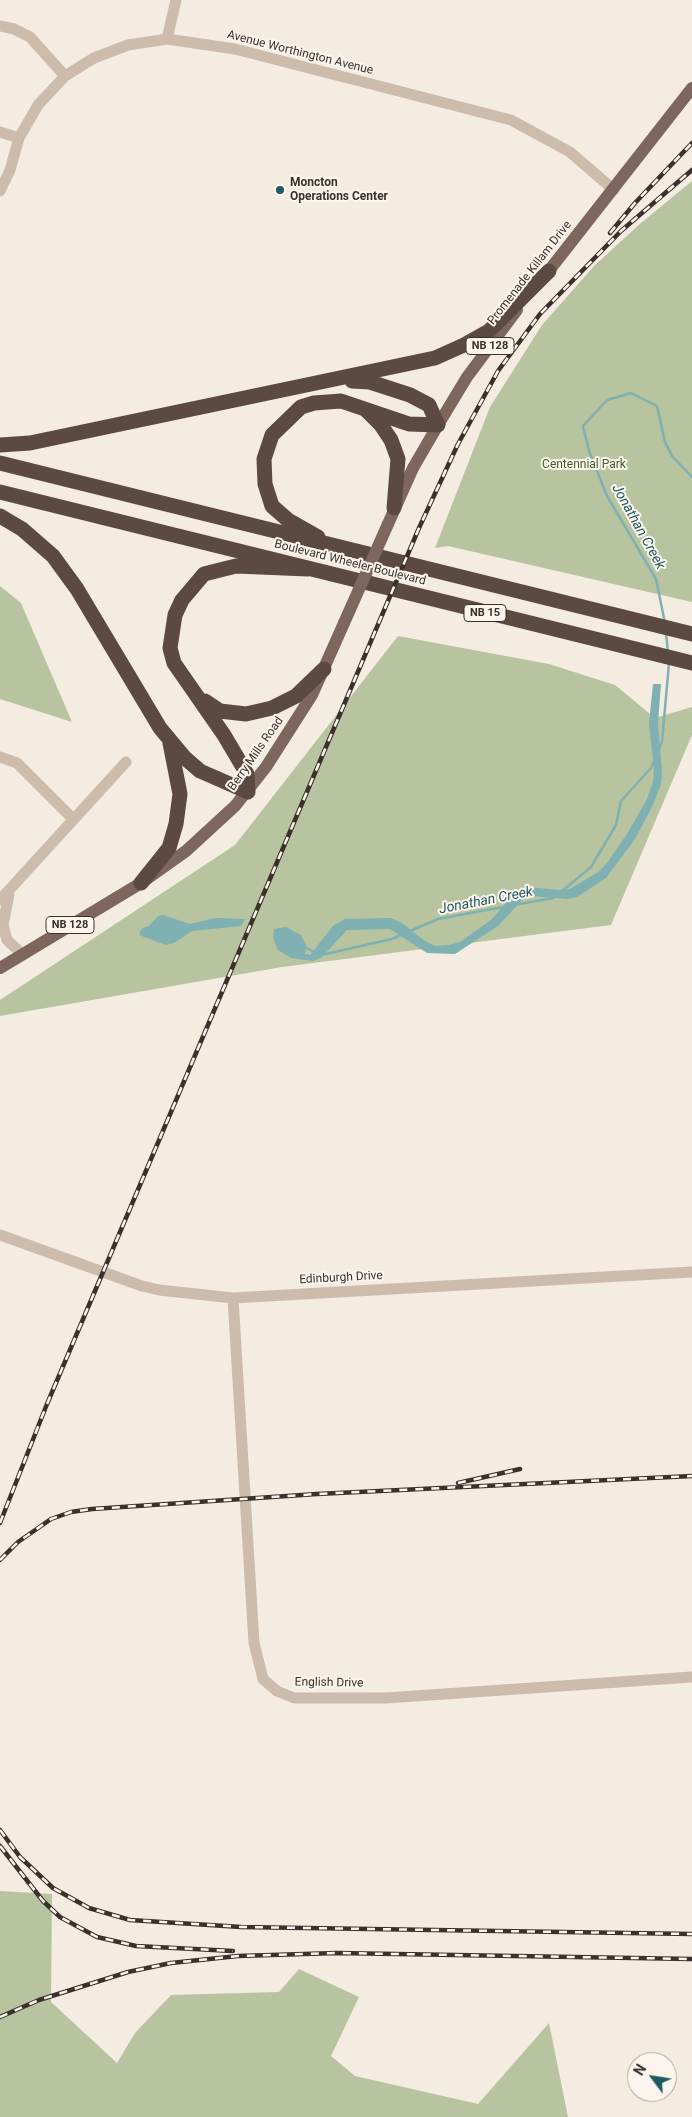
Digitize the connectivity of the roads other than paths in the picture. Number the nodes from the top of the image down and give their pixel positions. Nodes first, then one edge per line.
1 (176, 0) edge
2 (0, 26) edge
3 (167, 40) junction
4 (65, 76) junction
5 (692, 88) edge
6 (0, 132) edge
7 (19, 138) junction
8 (614, 190) junction
9 (0, 191) edge
10 (548, 271) junction
11 (336, 380) junction
12 (364, 408) junction
13 (438, 425) junction
14 (0, 445) edge
15 (0, 464) edge
16 (0, 492) edge
17 (394, 508) junction
18 (0, 516) edge
19 (339, 548) junction
20 (369, 567) joint
21 (308, 569) junction
22 (692, 634) edge
23 (692, 663) edge
24 (324, 669) junction
25 (200, 697) junction
26 (169, 739) junction
27 (0, 757) edge
28 (126, 762) dead end
29 (248, 792) junction
30 (73, 820) junction
31 (141, 883) junction
32 (10, 889) junction
33 (0, 900) edge
34 (22, 954) junction
35 (0, 968) edge
36 (0, 1235) edge
37 (692, 1272) edge
38 (233, 1298) junction
39 (692, 1677) edge

1 - 3 street
2 - 4 street
3 - 4 street, Avenue Worthington Avenue
3 - 8 street, Avenue Worthington Avenue
4 - 7 street, Avenue Worthington Avenue
5 - 8 main road, Promenade Killam Drive / NB 128
6 - 7 street
7 - 9 street, Avenue Worthington Avenue
8 - 10 main road, Promenade Killam Drive / NB 128
10 - 11 highway
10 - 13 main road, Promenade Killam Drive / NB 128
11 - 13 highway
11 - 14 highway
12 - 13 highway
12 - 17 highway
12 - 19 highway
13 - 17 main road, Promenade Killam Drive / NB 128
15 - 19 highway, Boulevard Wheeler Boulevard / NB 15
16 - 21 highway, Boulevard Wheeler Boulevard / NB 15
17 - 20 main road, Promenade Killam Drive / NB 128, bridge
18 - 26 highway
19 - 22 highway, Boulevard Wheeler Boulevard / NB 15
20 - 24 main road, Berry Mills Road / NB 128, bridge
21 - 23 highway, Boulevard Wheeler Boulevard / NB 15
21 - 25 highway
24 - 25 highway
24 - 29 main road, Berry Mills Road / NB 128
25 - 29 highway
26 - 29 highway
26 - 31 highway
27 - 30 street
28 - 30 street
29 - 31 main road, Berry Mills Road / NB 128
30 - 32 street
31 - 34 main road, Berry Mills Road / NB 128
32 - 33 street
32 - 34 street
34 - 35 main road, Berry Mills Road / NB 128
36 - 38 street, Edinburgh Drive
37 - 38 street, Edinburgh Drive
38 - 39 street, English Drive

